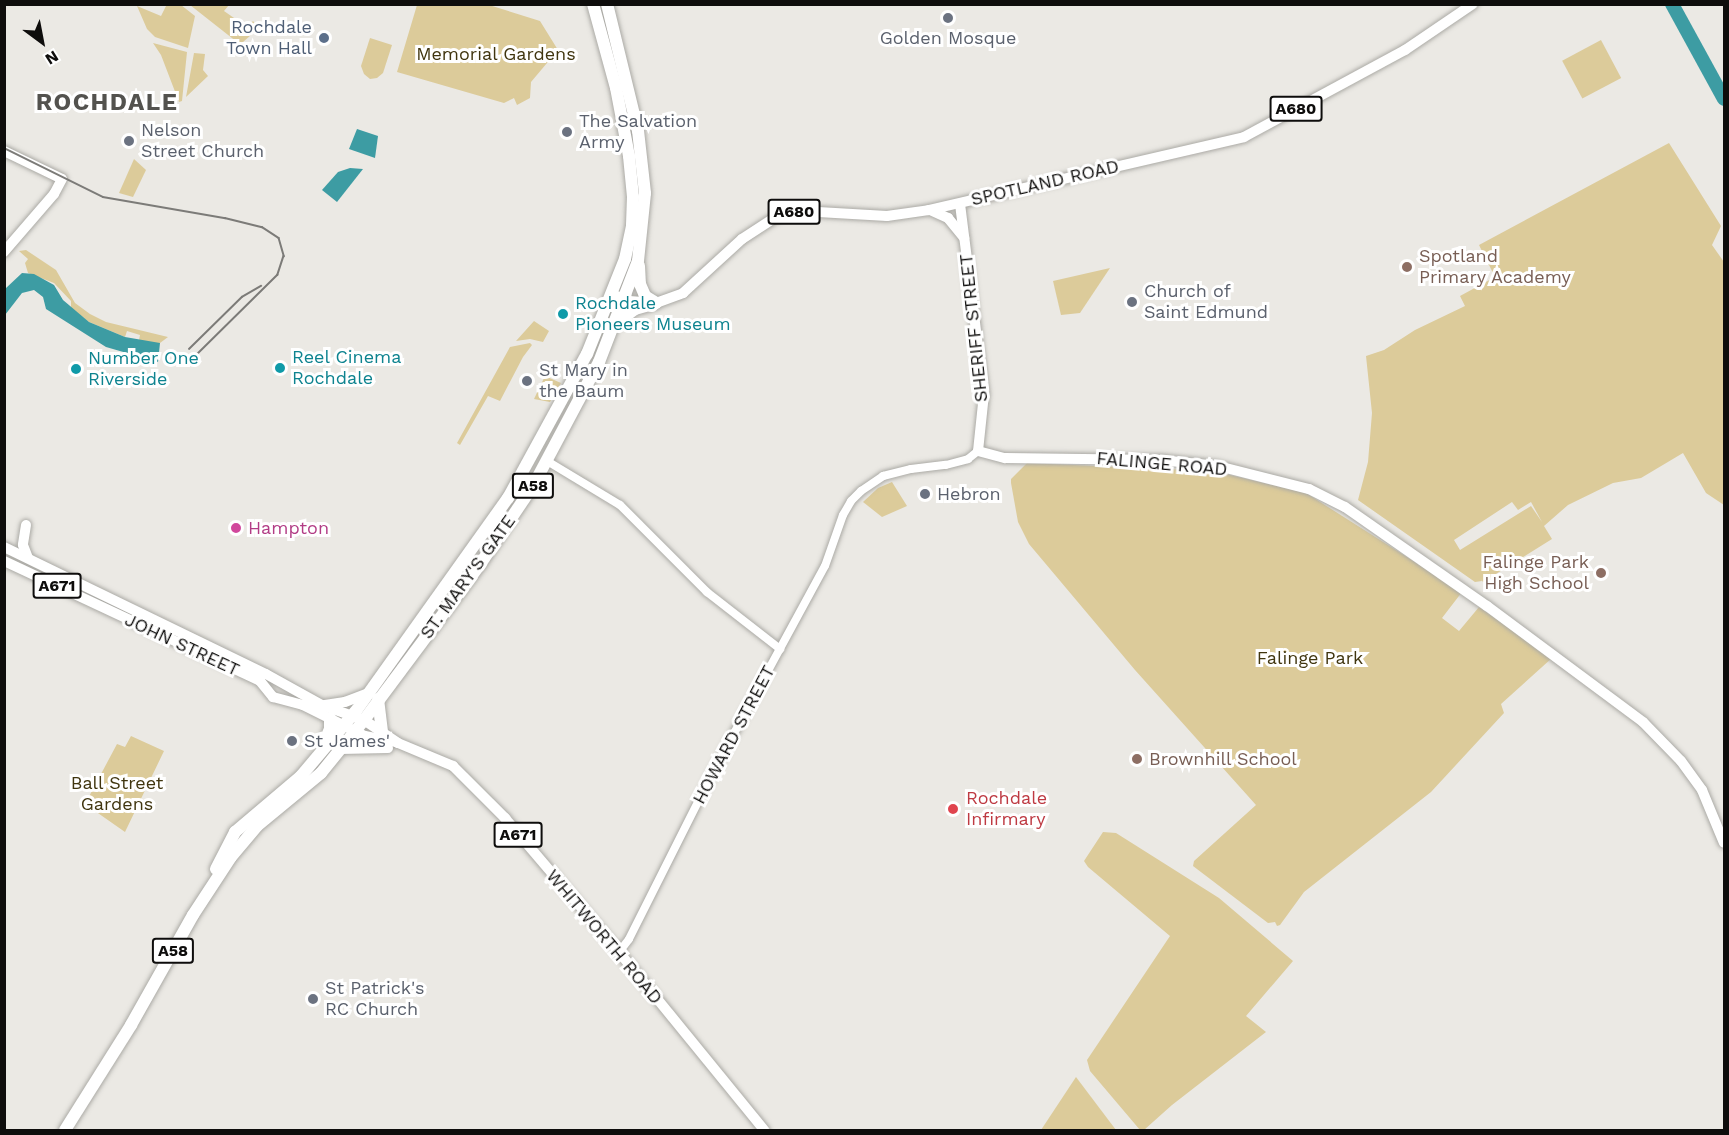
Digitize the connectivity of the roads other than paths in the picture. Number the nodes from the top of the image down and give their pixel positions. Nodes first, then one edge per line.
1 (593, 4) edge
2 (607, 4) edge
3 (1473, 4) edge
4 (4, 151) edge
5 (960, 204) junction
6 (929, 210) junction
7 (965, 240) junction
8 (4, 252) edge
9 (638, 261) junction
10 (611, 294) junction
11 (624, 299) junction
12 (656, 303) junction
13 (614, 326) junction
14 (978, 451) junction
15 (530, 458) junction
16 (547, 461) junction
17 (26, 525) dead end
18 (5, 548) edge
19 (28, 558) junction
20 (4, 561) edge
21 (780, 649) junction
22 (373, 696) junction
23 (322, 705) junction
24 (330, 718) junction
25 (354, 723) junction
26 (382, 731) junction
27 (398, 743) junction
28 (340, 750) junction
29 (418, 751) junction
30 (311, 765) junction
31 (1725, 843) edge
32 (209, 890) junction
33 (619, 952) junction
34 (65, 1131) edge
35 (764, 1131) edge

1 - 10 highway, ST. MARY'S GATE / A58
2 - 9 highway, ST. MARY'S GATE / A58
3 - 5 main road, SPOTLAND ROAD / A680
4 - 8 main road
5 - 6 main road, SPOTLAND ROAD / A680
5 - 7 main road, SHERIFF STREET
6 - 7 main road, SHERIFF STREET
6 - 12 main road, SPOTLAND ROAD / A680
7 - 14 main road, SHERIFF STREET
9 - 11 highway, ST. MARY'S GATE / A58
9 - 12 highway, A58
10 - 11 main road, SPOTLAND ROAD / A680
10 - 15 highway, ST. MARY'S GATE / A58
11 - 12 main road, SPOTLAND ROAD / A680
11 - 13 highway, ST. MARY'S GATE / A58
12 - 13 highway
13 - 16 highway, ST. MARY'S GATE / A58
14 - 21 street, HOWARD STREET
14 - 31 main road, FALINGE ROAD
15 - 16 highway, A58
15 - 22 highway, ST. MARY'S GATE / A58
16 - 21 street
16 - 22 highway, ST. MARY'S GATE / A58
17 - 19 main road
18 - 19 main road, JOHN STREET / A671
19 - 23 main road, JOHN STREET / A671
20 - 24 main road, JOHN STREET / A671
21 - 33 street, HOWARD STREET
22 - 23 main road
22 - 25 highway, ST. MARY'S GATE / A58
22 - 26 highway
23 - 25 main road, JOHN STREET / A671
24 - 25 main road, JOHN STREET / A671
24 - 30 highway
25 - 26 main road, WHITWORTH ROAD / A671
25 - 27 main road, WHITWORTH ROAD / A671
25 - 28 highway, A58
25 - 30 highway, A58
26 - 27 main road, WHITWORTH ROAD / A671
27 - 29 main road, WHITWORTH ROAD / A671
28 - 29 main road
28 - 32 highway, A58
29 - 33 main road, WHITWORTH ROAD / A671
30 - 32 highway, A58
32 - 34 highway, A58
33 - 35 main road, WHITWORTH ROAD / A671

